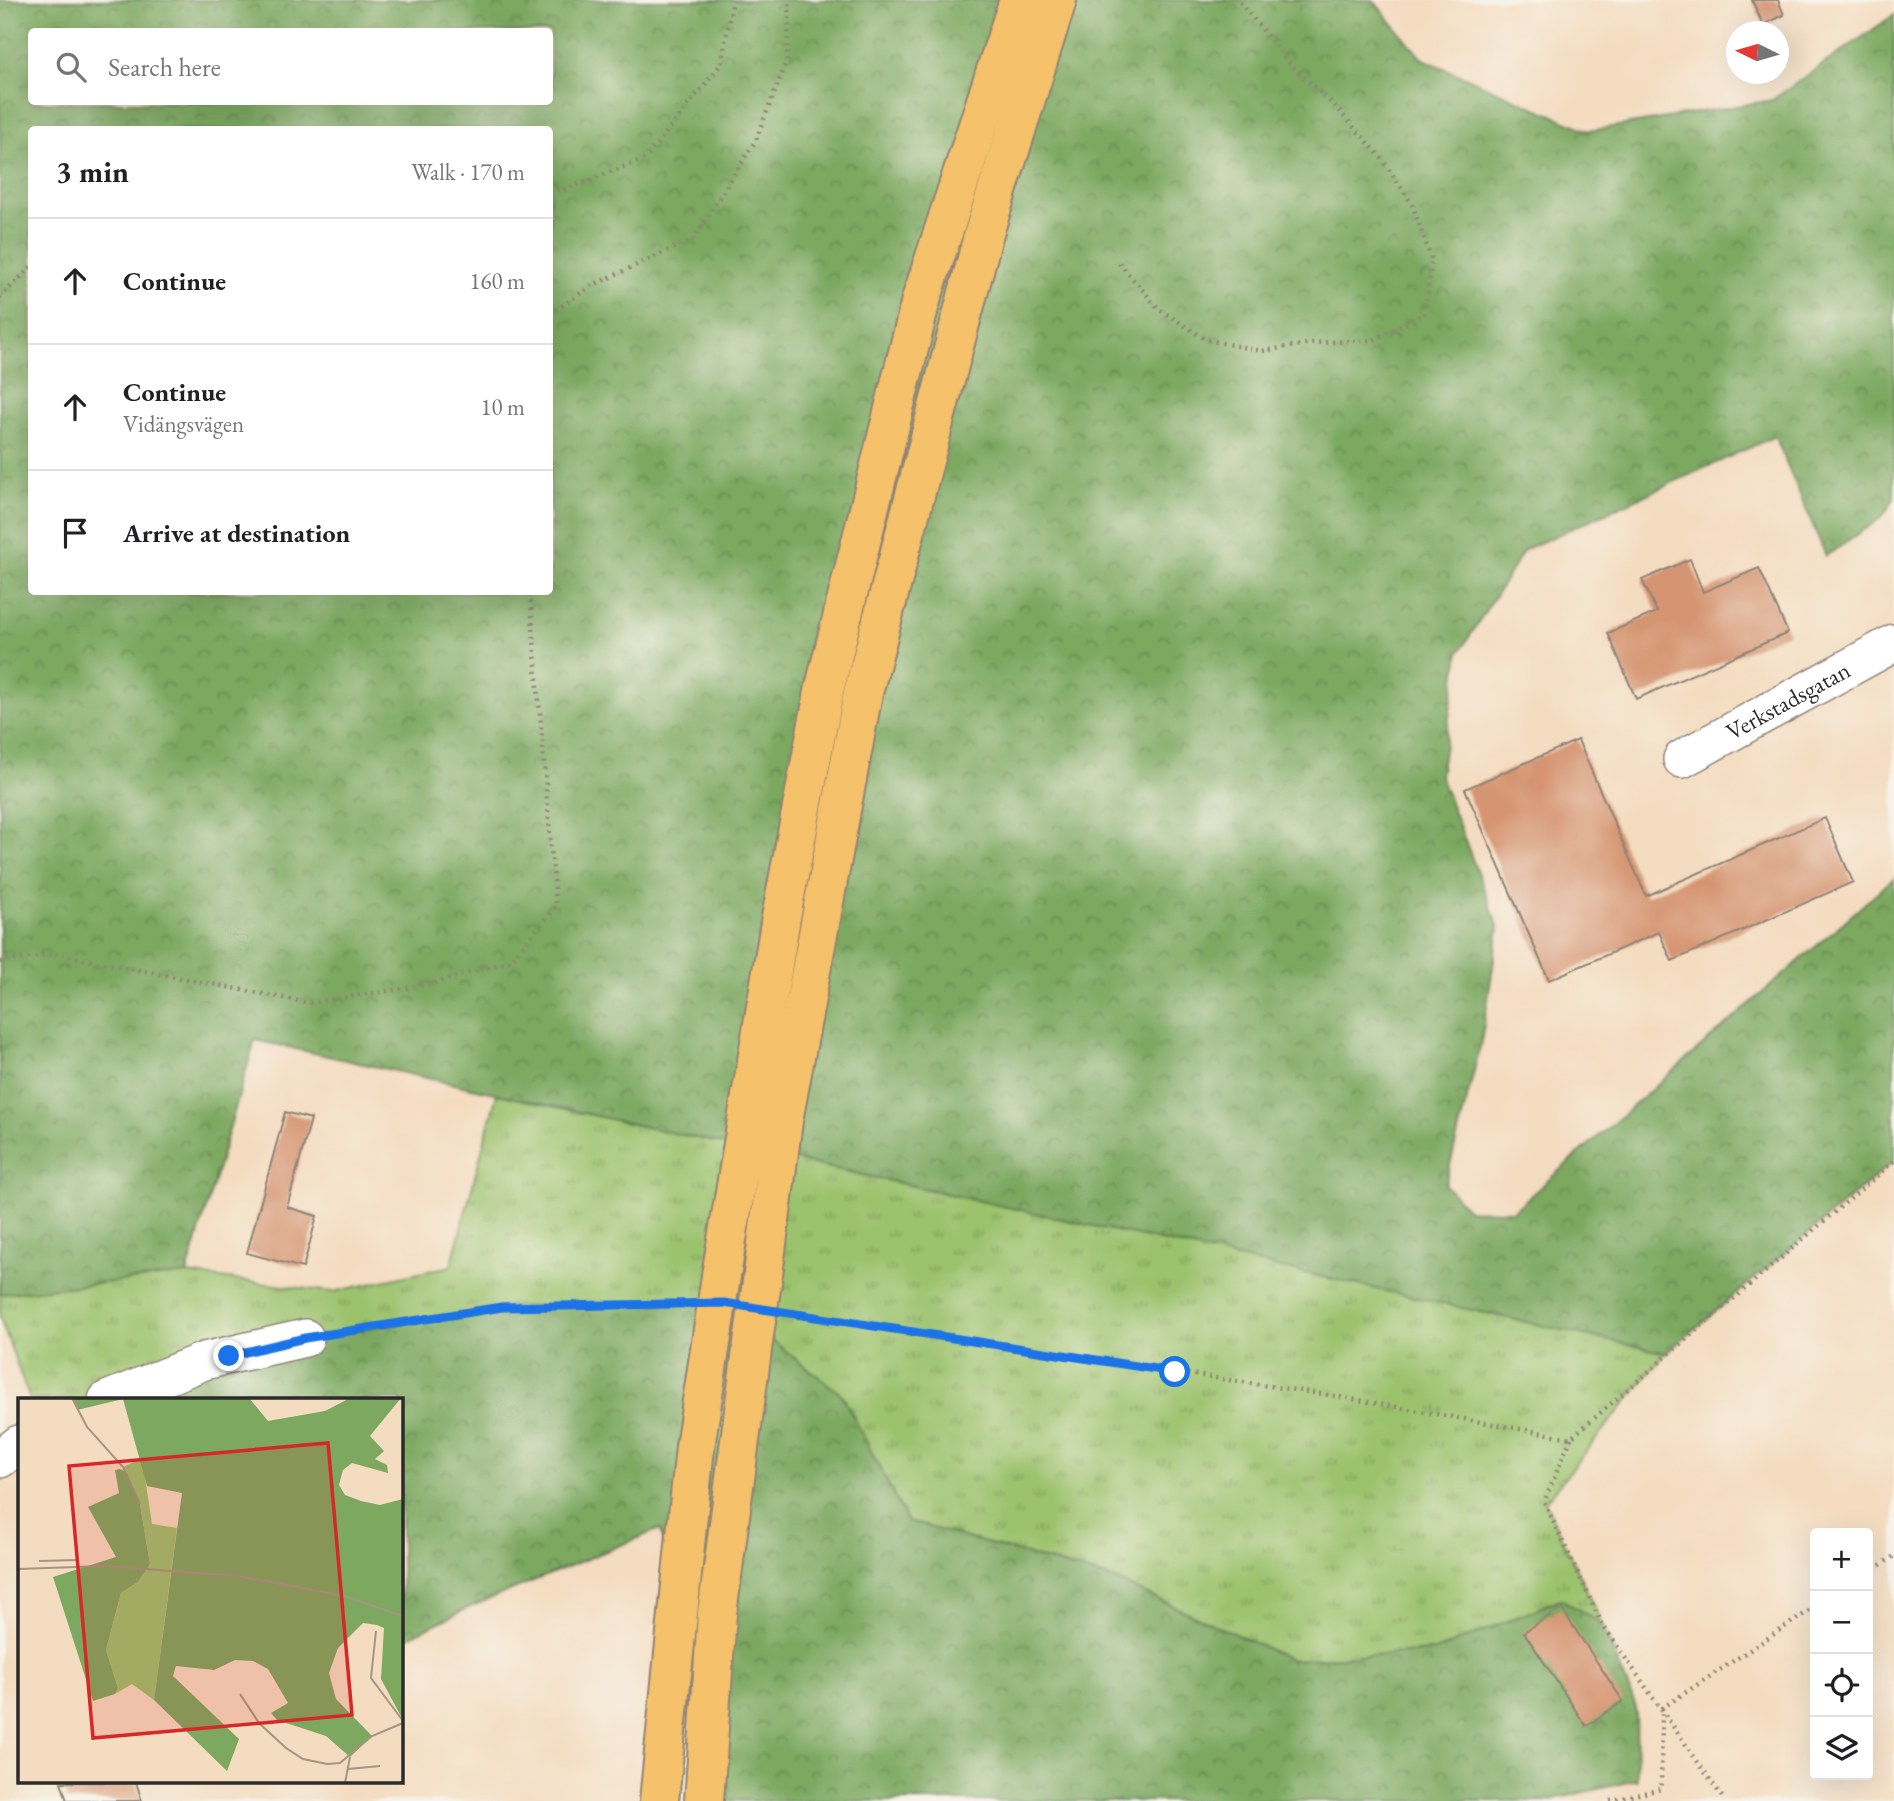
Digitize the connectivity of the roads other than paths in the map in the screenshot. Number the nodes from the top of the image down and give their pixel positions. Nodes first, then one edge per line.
1 (1019, 0) edge
2 (1057, 0) edge
3 (1894, 643) edge
4 (1682, 759) dead end
5 (305, 1338) road end
6 (112, 1398) edge
7 (18, 1445) edge
8 (0, 1459) edge
9 (659, 1801) edge
10 (704, 1801) edge

1 - 9 highway, bridge
2 - 10 highway, bridge
3 - 4 street, Verkstadsgatan
5 - 6 street
7 - 8 street

